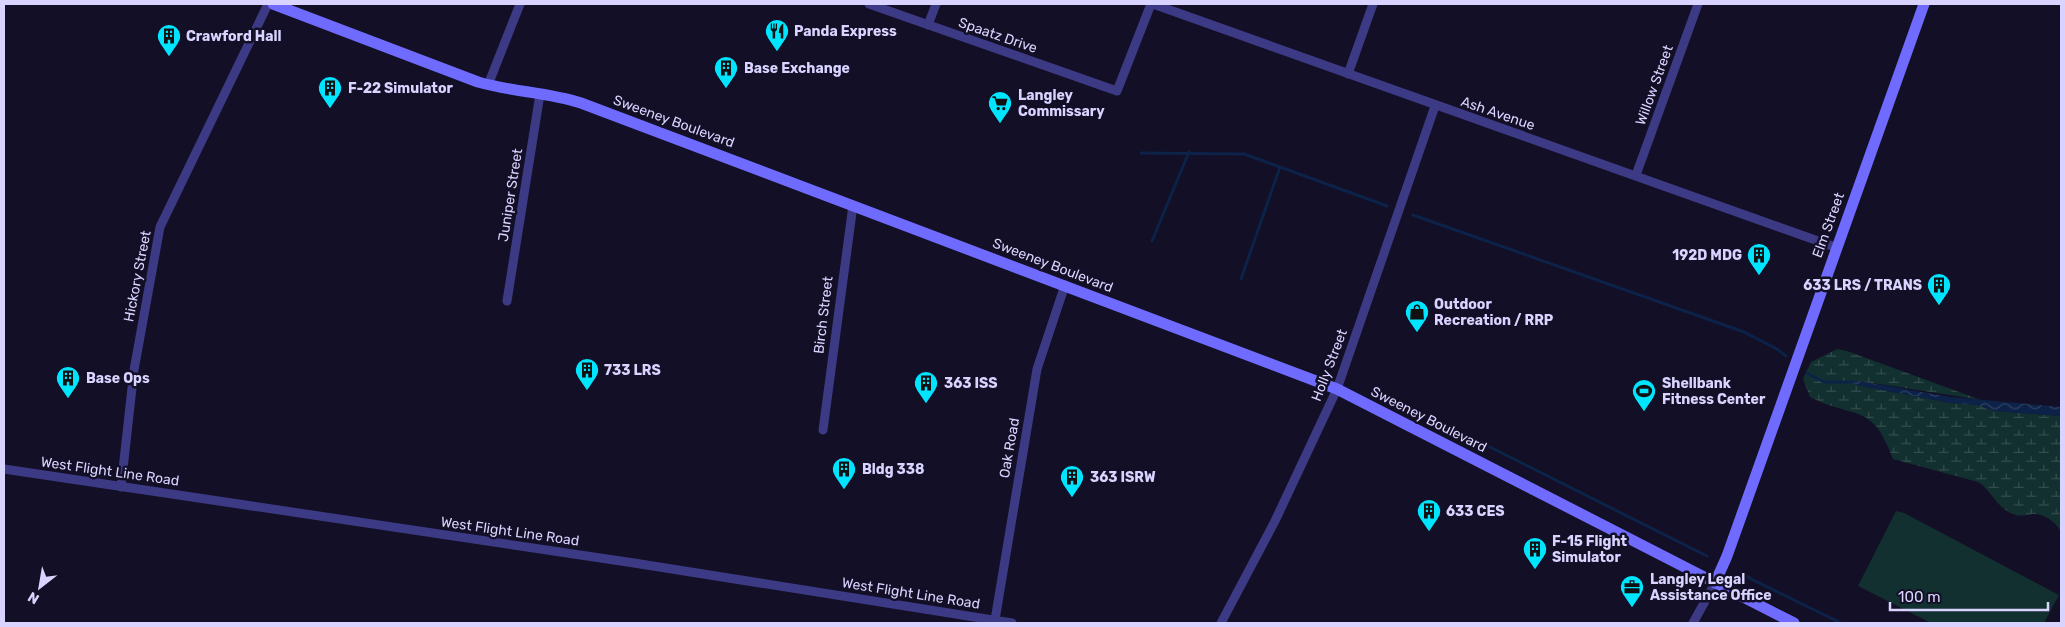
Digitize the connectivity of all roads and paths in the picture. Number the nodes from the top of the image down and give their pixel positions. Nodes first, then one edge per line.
1 (268, 4) edge
2 (273, 4) edge
3 (520, 4) edge
4 (870, 4) edge
5 (936, 4) edge
6 (1152, 4) edge
7 (1373, 4) edge
8 (1698, 4) edge
9 (1924, 4) edge
10 (928, 25) junction
11 (1348, 74) junction
12 (488, 85) junction
13 (540, 94) junction
14 (1435, 106) junction
15 (1636, 175) junction
16 (852, 205) junction
17 (1835, 248) junction
18 (1065, 285) junction
19 (507, 301) dead end
20 (1337, 389) junction
21 (823, 430) dead end
22 (4, 469) edge
23 (121, 487) junction
24 (1715, 582) junction
25 (995, 620) junction
26 (1012, 623) edge
27 (1221, 623) edge
28 (1693, 623) edge
29 (1794, 623) edge

1 - 23 street, Hickory Street
2 - 12 main road, Sweeney Boulevard
3 - 12 street
4 - 10 street, Spaatz Drive
5 - 10 street
6 - 10 street, Spaatz Drive
6 - 11 street, Ash Avenue
7 - 11 street
8 - 15 street, Willow Street
9 - 17 main road, Elm Street
11 - 14 street, Ash Avenue
12 - 13 main road, Sweeney Boulevard
13 - 16 main road, Sweeney Boulevard
13 - 19 street, Juniper Street
14 - 15 street, Ash Avenue
14 - 20 street, Holly Street
15 - 17 street, Ash Avenue
16 - 18 main road, Sweeney Boulevard
16 - 21 street, Birch Street
17 - 24 main road, Elm Street
18 - 20 main road, Sweeney Boulevard
18 - 25 street, Oak Road
20 - 24 main road, Sweeney Boulevard
20 - 27 street, Holly Street
22 - 23 street, West Flight Line Road
23 - 25 street, West Flight Line Road
24 - 28 street, Elm Street
24 - 29 main road, Sweeney Boulevard
25 - 26 street, West Flight Line Road

